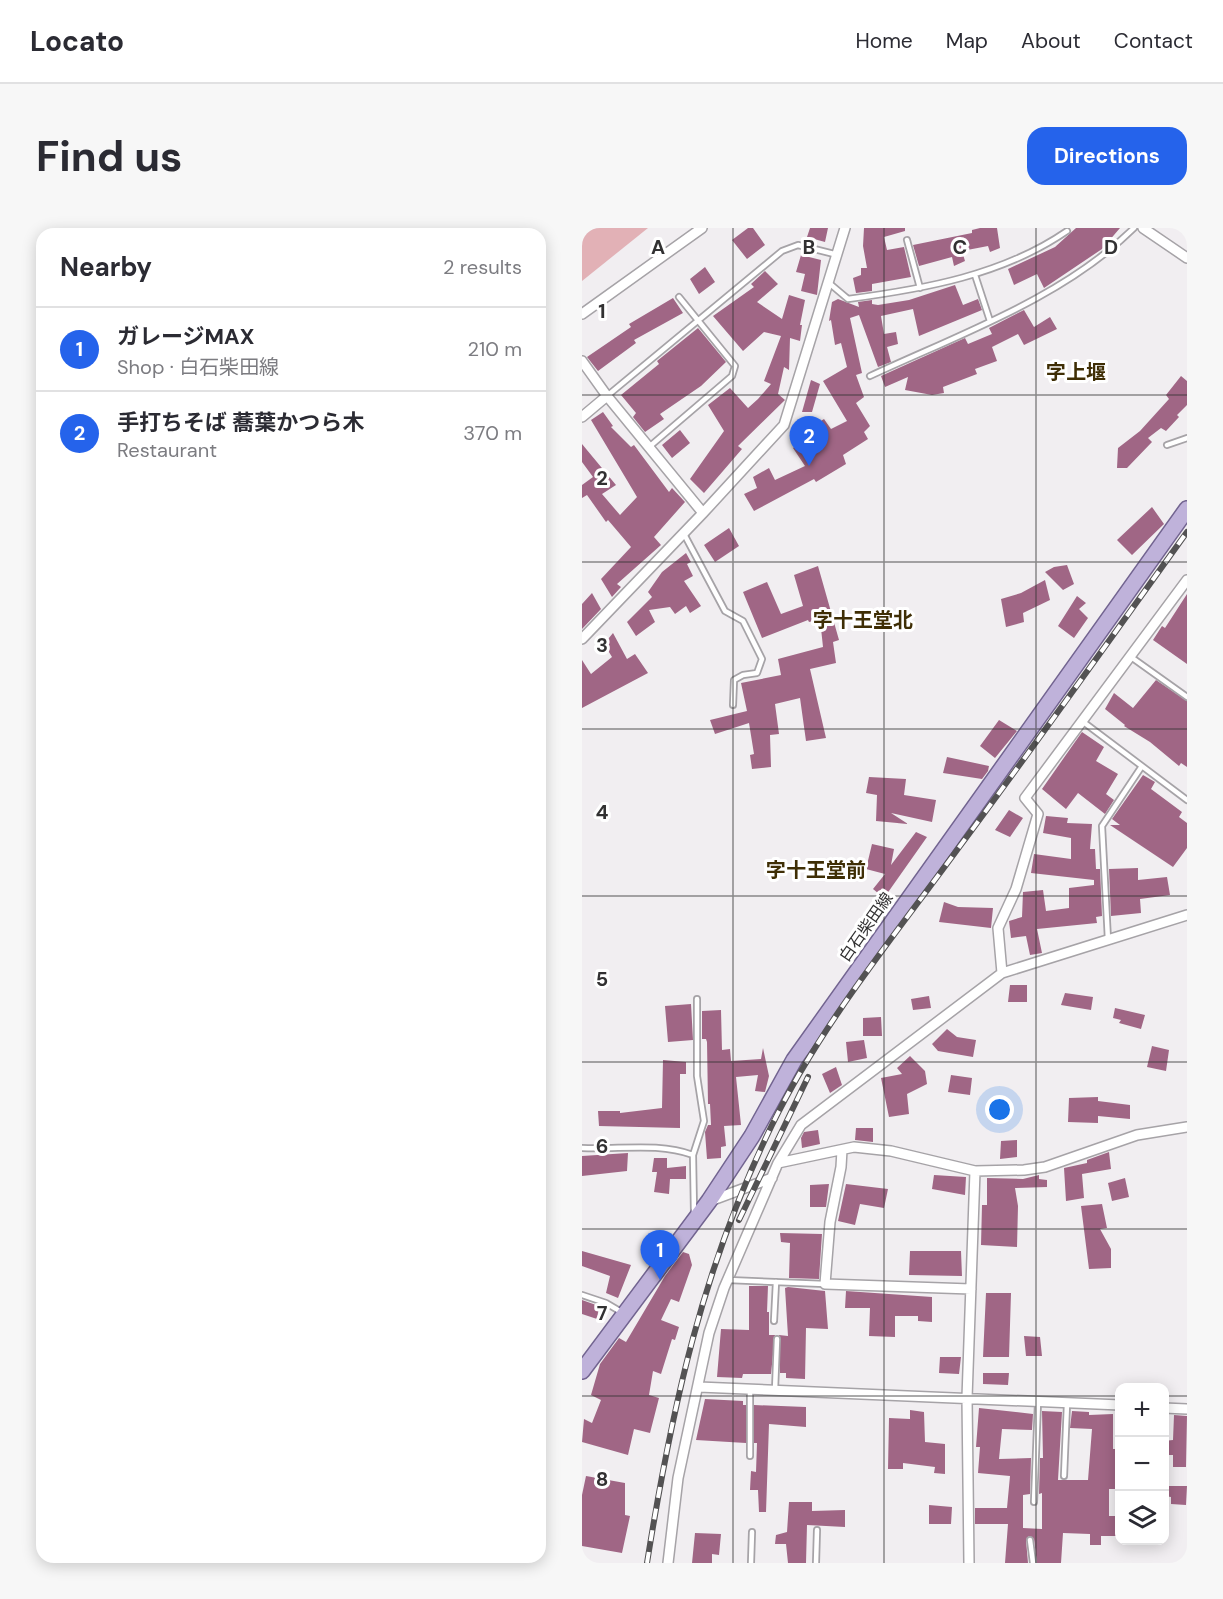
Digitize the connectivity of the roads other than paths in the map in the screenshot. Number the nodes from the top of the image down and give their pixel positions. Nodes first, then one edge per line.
1 (702, 228) edge
2 (845, 228) edge
3 (1134, 228) edge
4 (1143, 228) edge
5 (1067, 231) dead end
6 (908, 240) dead end
7 (838, 255) junction
8 (1187, 258) edge
9 (975, 275) junction
10 (829, 283) junction
11 (920, 288) junction
12 (679, 297) dead end
13 (582, 314) edge
14 (990, 321) junction
15 (700, 322) junction
16 (582, 361) edge
17 (870, 375) dead end
18 (607, 396) junction
19 (582, 417) edge
20 (1187, 438) edge
21 (1167, 446) dead end
22 (649, 447) junction
23 (1187, 509) edge
24 (703, 513) junction
25 (684, 534) junction
26 (1186, 586) edge
27 (582, 639) edge
28 (1130, 656) junction
29 (1187, 697) edge
30 (733, 705) dead end
31 (1082, 721) junction
32 (1142, 766) junction
33 (1187, 800) edge
34 (1187, 915) edge
35 (1108, 940) junction
36 (1002, 973) junction
37 (697, 999) dead end
38 (1187, 1127) edge
39 (582, 1148) edge
40 (842, 1150) junction
41 (693, 1155) junction
42 (778, 1163) junction
43 (975, 1171) junction
44 (772, 1178) junction
45 (709, 1201) junction
46 (695, 1220) junction
47 (728, 1280) junction
48 (776, 1282) junction
49 (825, 1284) junction
50 (970, 1289) junction
51 (582, 1294) edge
52 (624, 1314) junction
53 (774, 1321) dead end
54 (777, 1339) dead end
55 (582, 1371) edge
56 (699, 1387) junction
57 (750, 1389) junction
58 (775, 1390) junction
59 (967, 1398) junction
60 (1038, 1401) junction
61 (1067, 1403) junction
62 (1115, 1406) edge
63 (1169, 1408) edge
64 (1187, 1409) edge
65 (750, 1456) dead end
66 (1064, 1476) dead end
67 (1034, 1502) dead end
68 (817, 1530) dead end
69 (752, 1532) dead end
70 (1030, 1540) dead end
71 (669, 1563) edge
72 (751, 1563) edge
73 (816, 1563) edge
74 (969, 1563) edge
75 (1033, 1563) edge

1 - 13 street
2 - 7 street
3 - 14 lane
4 - 8 street
5 - 9 lane
6 - 11 lane
7 - 10 street
7 - 15 lane
9 - 11 lane
9 - 14 lane
10 - 11 lane
10 - 24 street
12 - 15 lane
14 - 17 lane
15 - 18 lane
15 - 22 lane
16 - 18 street
18 - 19 street
18 - 22 street
20 - 21 lane
22 - 24 street
23 - 45 main road, 白石柴田線
24 - 25 street
25 - 27 street
25 - 30 lane
26 - 28 street
28 - 29 lane
28 - 31 street
31 - 32 lane
31 - 36 street
32 - 33 lane
32 - 35 lane
34 - 35 street
35 - 36 street
36 - 42 street
37 - 41 lane
38 - 43 street
39 - 41 lane
40 - 42 street
40 - 43 street
40 - 49 street
41 - 46 lane
42 - 44 street
43 - 50 street
44 - 45 street
44 - 47 street
45 - 46 main road, 白石柴田線
46 - 52 main road, 白石柴田線
47 - 48 lane
47 - 56 street
48 - 49 lane
48 - 53 lane
49 - 50 street
50 - 59 street
51 - 52 lane
52 - 55 main road, 白石柴田線
54 - 58 lane
56 - 57 street
56 - 71 street
57 - 58 street
57 - 65 lane
58 - 59 street
59 - 60 street
59 - 74 street
60 - 61 street
60 - 67 lane
61 - 62 street
61 - 66 lane
63 - 64 street
68 - 73 lane
69 - 72 lane
70 - 75 lane

